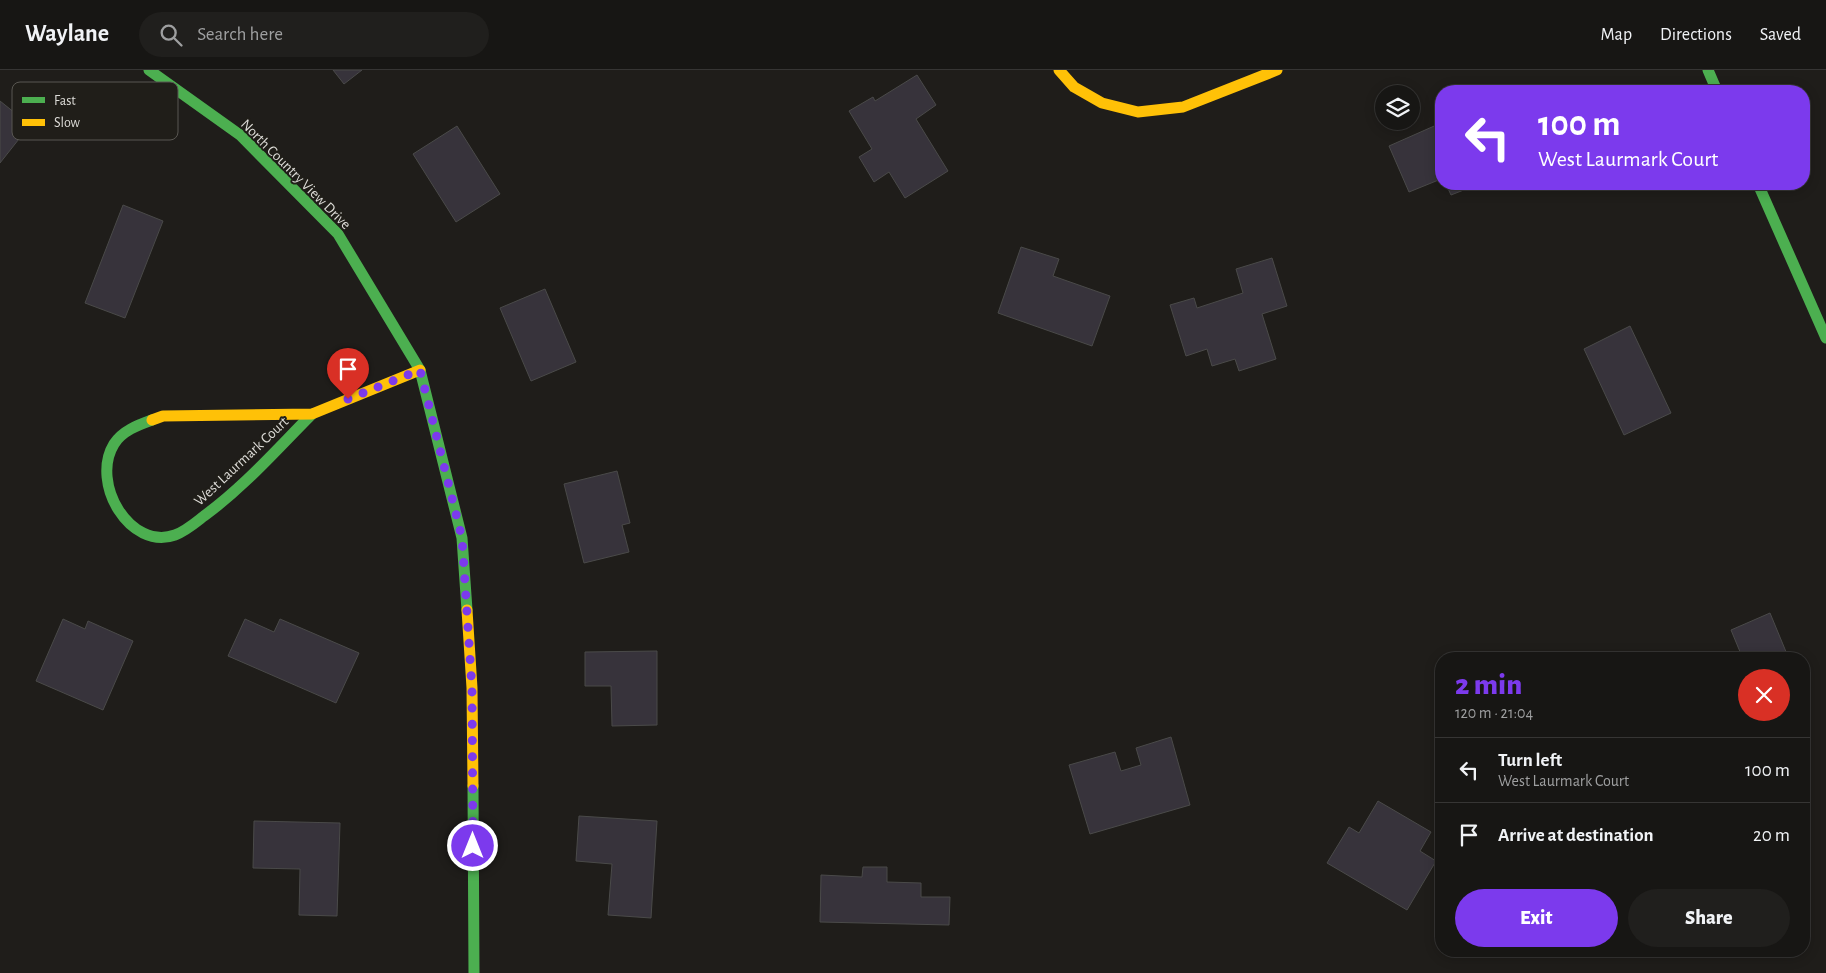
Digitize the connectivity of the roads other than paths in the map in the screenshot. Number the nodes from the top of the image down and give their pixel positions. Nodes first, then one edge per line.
1 (149, 70) edge
2 (1058, 70) edge
3 (1277, 70) edge
4 (1708, 70) edge
5 (166, 82) edge
6 (1714, 85) edge
7 (178, 91) edge
8 (1761, 190) edge
9 (1826, 338) edge
10 (420, 370) junction
11 (312, 414) junction
12 (474, 973) edge

1 - 5 street, North Country View Drive
2 - 3 street
4 - 6 street
7 - 10 street, North Country View Drive
8 - 9 street
10 - 11 street, West Laurmark Court
10 - 12 street, North Country View Drive
11 - 11 street, West Laurmark Court

